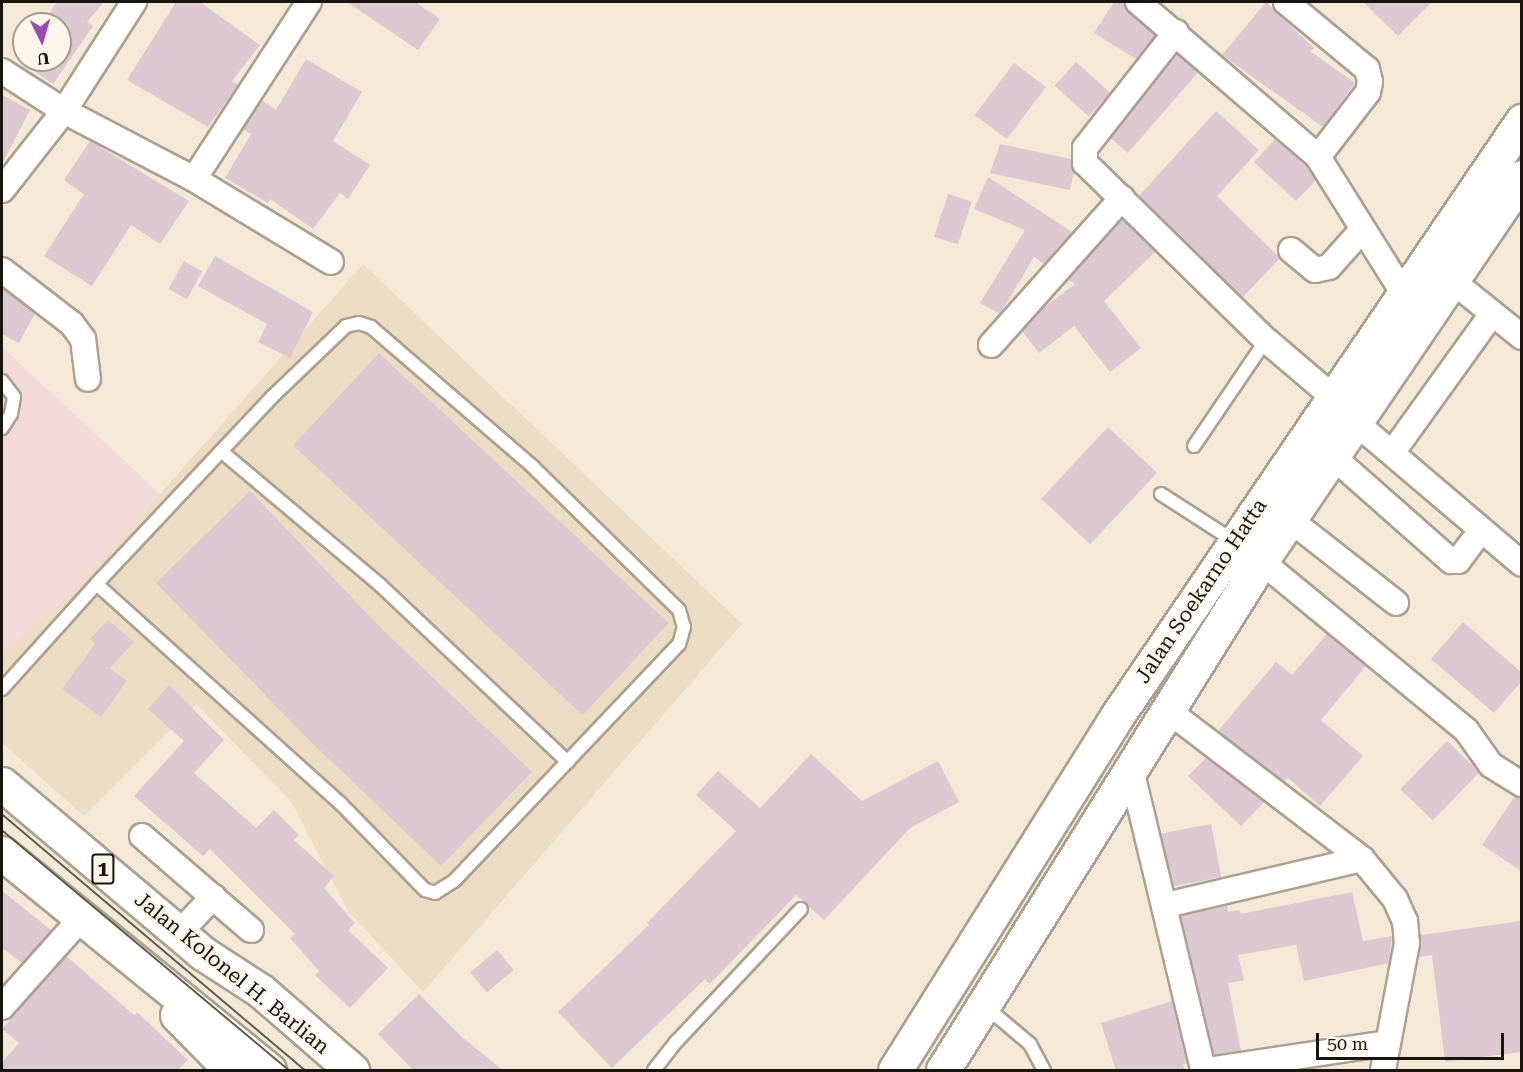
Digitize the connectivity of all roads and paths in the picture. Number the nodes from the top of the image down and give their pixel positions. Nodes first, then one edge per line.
1 (134, 2) edge
2 (309, 2) edge
3 (1138, 2) edge
4 (1286, 2) edge
5 (1176, 32) junction
6 (2, 70) edge
7 (64, 111) junction
8 (1521, 120) edge
9 (1318, 157) junction
10 (1521, 177) edge
11 (194, 179) junction
12 (2, 190) edge
13 (1122, 198) junction
14 (1362, 230) junction
15 (1291, 250) dead end
16 (331, 262) dead end
17 (2, 270) edge
18 (1450, 279) junction
19 (1402, 291) junction
20 (1492, 314) junction
21 (1521, 337) edge
22 (1266, 340) junction
23 (991, 345) dead end
24 (88, 379) dead end
25 (2, 381) edge
26 (1333, 397) junction
27 (1355, 422) junction
28 (2, 428) edge
29 (1194, 446) dead end
30 (221, 451) junction
31 (1392, 453) junction
32 (1332, 456) junction
33 (1161, 494) dead end
34 (1289, 519) junction
35 (1235, 541) junction
36 (1473, 541) dead end
37 (1261, 561) junction
38 (1521, 564) edge
39 (97, 584) junction
40 (1396, 603) dead end
41 (2, 689) edge
42 (1166, 709) junction
43 (568, 762) junction
44 (1131, 769) junction
45 (2, 784) edge
46 (1521, 784) edge
47 (142, 836) dead end
48 (2, 852) edge
49 (1362, 859) junction
50 (213, 897) junction
51 (1166, 905) junction
52 (801, 909) dead end
53 (83, 916) junction
54 (251, 930) dead end
55 (179, 933) junction
56 (210, 962) junction
57 (170, 990) junction
58 (983, 1005) junction
59 (2, 1007) edge
60 (1387, 1043) junction
61 (231, 1071) edge
62 (269, 1071) edge
63 (321, 1071) edge
64 (352, 1071) edge
65 (654, 1071) edge
66 (896, 1071) edge
67 (943, 1071) edge
68 (1044, 1071) edge
69 (1205, 1071) edge
70 (1383, 1071) edge

1 - 7 street
2 - 11 street
3 - 5 street
4 - 9 street
5 - 9 street
5 - 13 street
6 - 7 street
7 - 11 street
7 - 12 street
8 - 19 highway, Jalan Soekarno Hatta
9 - 14 street
10 - 18 highway, Jalan Soekarno Hatta
11 - 16 street
13 - 22 street
13 - 23 street
14 - 15 street
14 - 19 street
17 - 24 street
18 - 20 street
18 - 27 highway, Jalan Soekarno Hatta
19 - 26 highway, Jalan Soekarno Hatta
20 - 21 street
20 - 31 street
22 - 26 street
22 - 29 lane
25 - 28 lane
26 - 35 highway, Jalan Soekarno Hatta
27 - 31 street
27 - 32 highway, Jalan Soekarno Hatta
30 - 39 lane
30 - 43 lane
30 - 43 lane
31 - 38 street
32 - 34 highway, Jalan Soekarno Hatta
32 - 36 street
33 - 35 lane
34 - 37 highway, Jalan Soekarno Hatta
34 - 40 street
35 - 66 highway, Jalan Soekarno Hatta
37 - 42 highway, Jalan Soekarno Hatta
37 - 46 street
39 - 41 lane
39 - 43 lane
42 - 44 highway, Jalan Soekarno Hatta
42 - 49 street
44 - 51 street
44 - 58 highway, Jalan Soekarno Hatta
45 - 55 highway, Jalan Kolonel H. Barlian / 1
47 - 50 street
48 - 53 highway, 1
49 - 51 street
49 - 60 street
50 - 54 street
50 - 55 street
51 - 69 street
52 - 65 lane
53 - 57 highway, 1
53 - 59 street
55 - 56 highway, Jalan Kolonel H. Barlian / 1
56 - 63 highway, 1
56 - 64 highway, Jalan Kolonel H. Barlian / 1
57 - 61 highway, 1
57 - 62 highway, 1
58 - 67 highway, Jalan Soekarno Hatta
58 - 68 lane
60 - 69 street
60 - 70 street

